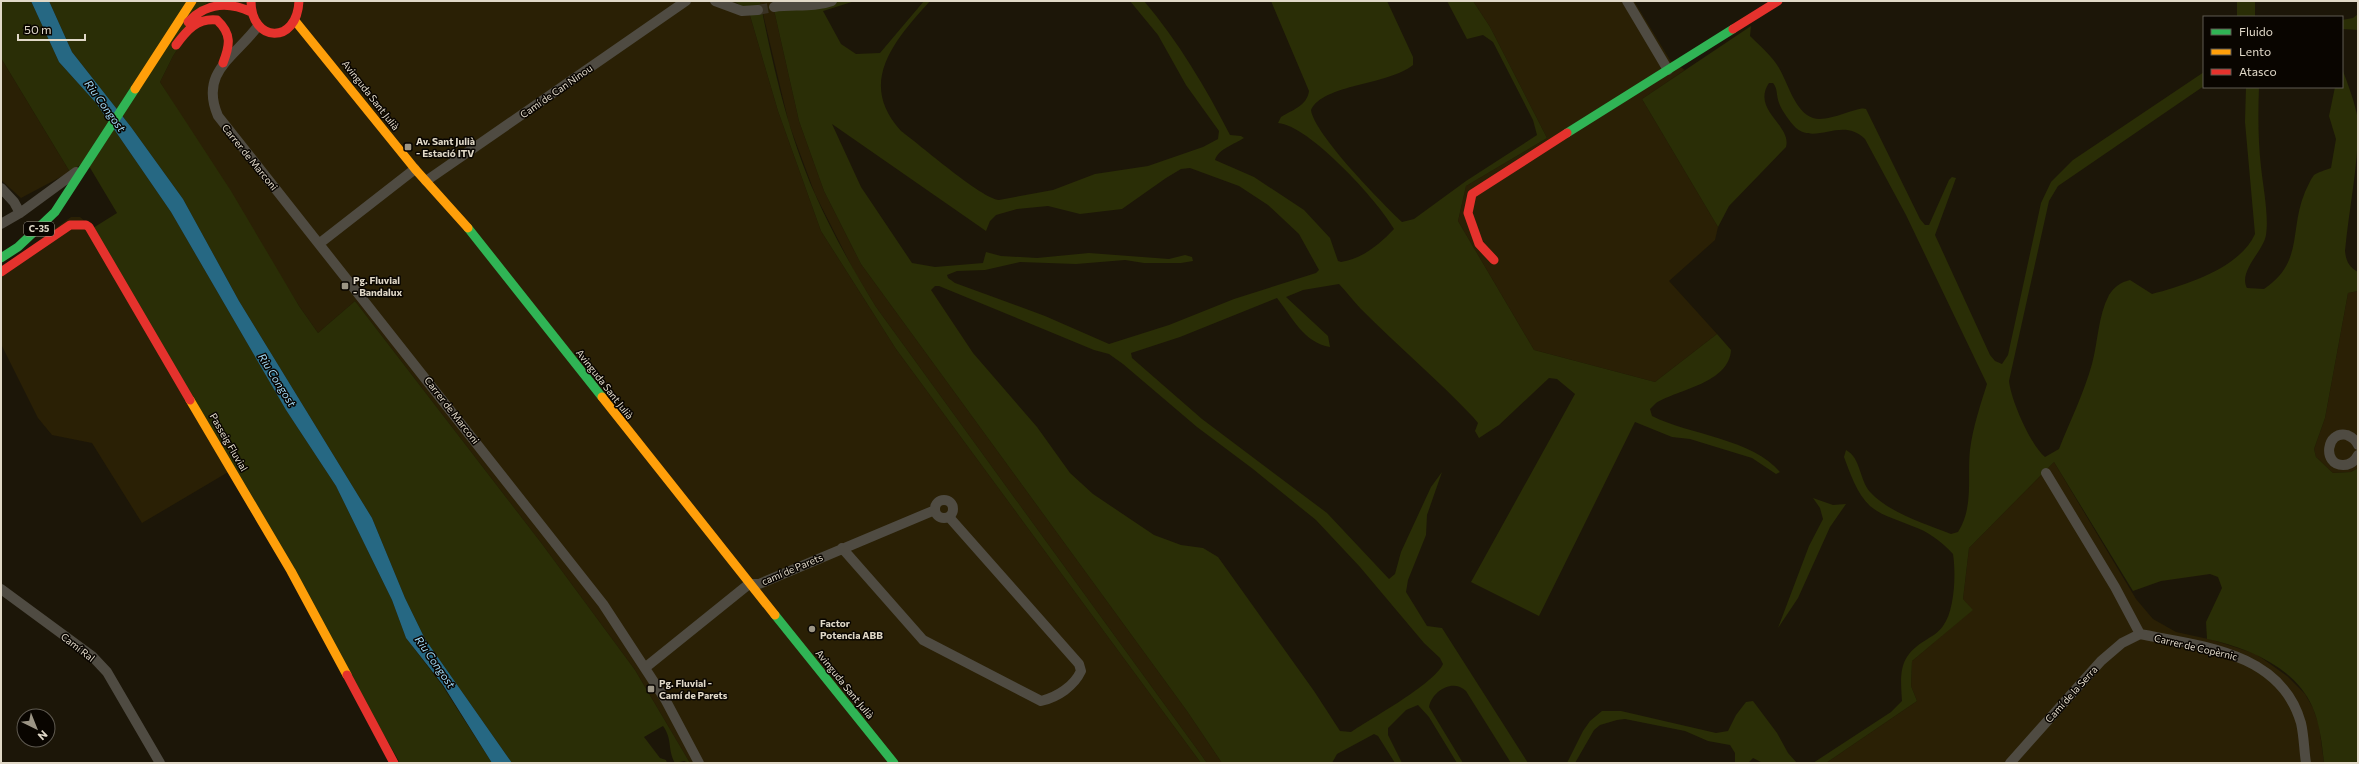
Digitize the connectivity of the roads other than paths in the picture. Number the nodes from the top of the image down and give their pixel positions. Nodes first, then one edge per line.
1 (192, 1) edge
2 (251, 1) edge
3 (299, 1) edge
4 (686, 1) edge
5 (715, 1) edge
6 (832, 1) edge
7 (1626, 1) edge
8 (1778, 1) edge
9 (774, 7) tunnel mouth
10 (176, 8) dead end
11 (758, 10) tunnel mouth
12 (250, 12) junction
13 (296, 22) junction
14 (258, 26) junction
15 (182, 35) junction
16 (162, 49) junction
17 (157, 57) junction
18 (223, 63) junction
19 (1668, 70) junction
20 (415, 169) junction
21 (76, 172) dead end
22 (426, 182) junction
23 (1, 188) edge
24 (20, 213) junction
25 (1, 224) edge
26 (320, 244) junction
27 (1, 258) edge
28 (1494, 260) dead end
29 (1, 272) edge
30 (2358, 443) edge
31 (2358, 455) edge
32 (2046, 473) dead end
33 (935, 510) junction
34 (949, 517) junction
35 (842, 548) junction
36 (749, 584) junction
37 (1, 589) edge
38 (2140, 634) junction
39 (646, 667) junction
40 (160, 763) edge
41 (394, 763) edge
42 (699, 763) edge
43 (894, 763) edge
44 (2010, 763) edge
45 (2306, 763) edge

1 - 16 main road, C-35
2 - 12 main road
3 - 13 main road
4 - 22 street, Camí de Can Ninou
5 - 11 street
6 - 9 street
7 - 19 street
8 - 19 main road
10 - 16 main road
12 - 14 main road
12 - 15 main road
13 - 14 main road
13 - 20 main road, Avinguda Sant Julià
14 - 18 street
15 - 17 main road
15 - 18 main road
16 - 17 main road, C-35
17 - 27 main road, C-35
18 - 26 street, Carrer de Marconi
19 - 28 main road
20 - 22 main road, Avinguda Sant Julià
20 - 26 street
21 - 24 street
22 - 36 main road, Avinguda Sant Julià
23 - 24 street
24 - 25 street
26 - 39 street, Carrer de Marconi
29 - 41 main road, Passeig Fluvial
30 - 31 street
32 - 38 street
33 - 34 street
33 - 34 street
33 - 35 street, camí de Parets
34 - 35 street
35 - 36 street, camí de Parets
36 - 39 street, camí de Parets
36 - 43 main road, Avinguda Sant Julià
37 - 40 street, Camí Ral
38 - 44 street, Camí de la Serra
38 - 45 street, Carrer de Copèrnic
39 - 42 street, Carrer de Marconi

